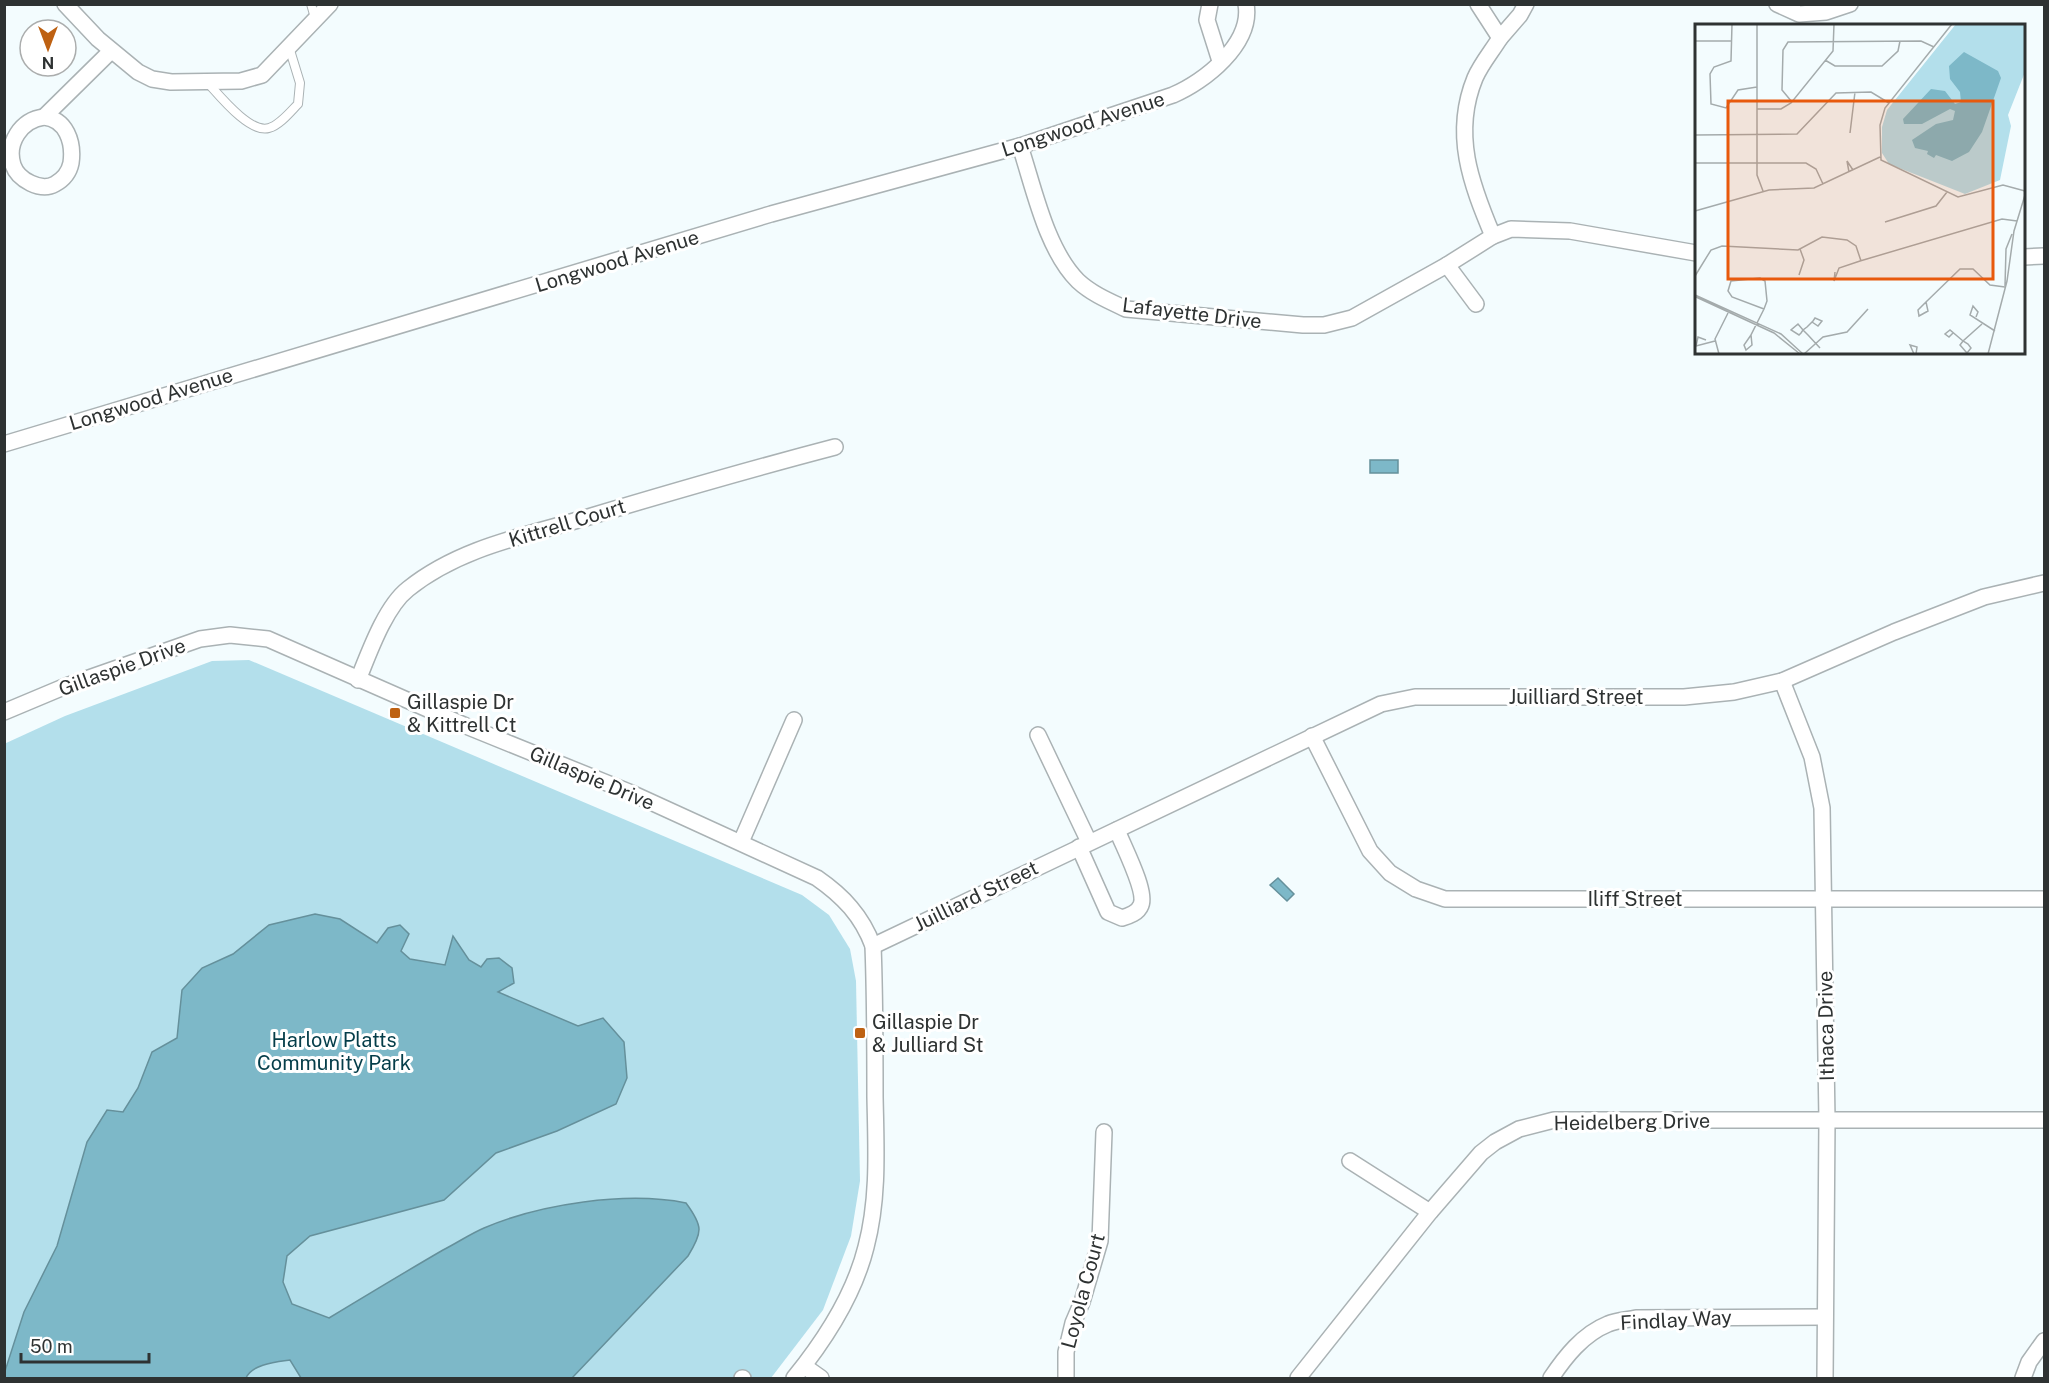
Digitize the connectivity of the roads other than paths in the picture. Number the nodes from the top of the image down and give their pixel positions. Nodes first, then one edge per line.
1 (65, 4) edge
2 (330, 4) edge
3 (1210, 4) edge
4 (1246, 4) edge
5 (1478, 4) edge
6 (1526, 4) edge
7 (1777, 4) edge
8 (1850, 4) edge
9 (313, 11) edge
10 (1500, 38) junction
11 (289, 46) junction
12 (111, 51) junction
13 (1220, 61) junction
14 (206, 81) junction
15 (44, 117) junction
16 (1020, 146) junction
17 (1493, 236) junction
18 (1695, 253) edge
19 (2044, 256) edge
20 (2025, 257) edge
21 (1447, 265) junction
22 (1476, 303) dead end
23 (4, 444) edge
24 (835, 447) dead end
25 (2044, 583) edge
26 (358, 680) junction
27 (1782, 681) junction
28 (4, 712) edge
29 (794, 720) dead end
30 (1038, 735) dead end
31 (1312, 736) junction
32 (1117, 830) junction
33 (741, 842) junction
34 (1084, 844) junction
35 (2044, 899) edge
36 (1824, 900) junction
37 (873, 946) junction
38 (1827, 1120) junction
39 (2044, 1120) edge
40 (1104, 1132) dead end
41 (1350, 1161) dead end
42 (1430, 1212) junction
43 (1825, 1317) junction
44 (2044, 1341) edge
45 (804, 1366) junction
46 (794, 1378) edge
47 (821, 1378) edge
48 (1066, 1378) edge
49 (1298, 1378) edge
50 (1552, 1378) edge
51 (1825, 1378) edge
52 (2023, 1378) edge

1 - 12 street
2 - 9 street
3 - 13 street
4 - 13 street, Longwood Avenue
5 - 10 street
6 - 10 street
7 - 8 street
9 - 11 street
10 - 17 street
11 - 14 street
11 - 14 lane
12 - 14 street
12 - 15 street
13 - 16 street, Longwood Avenue
15 - 15 street
16 - 21 street, Lafayette Drive
16 - 23 street, Longwood Avenue
17 - 18 street, Lafayette Drive
17 - 21 street, Lafayette Drive
19 - 20 street
21 - 22 street
24 - 26 street, Kittrell Court
25 - 27 street, Juilliard Street
26 - 28 street, Gillaspie Drive
26 - 33 street, Gillaspie Drive
27 - 31 street, Juilliard Street
27 - 36 street, Ithaca Drive
29 - 33 street
30 - 34 street
31 - 32 street, Juilliard Street
31 - 36 street, Iliff Street
32 - 34 street, Juilliard Street
32 - 34 street
33 - 37 street, Gillaspie Drive
34 - 37 street, Juilliard Street
35 - 36 street, Iliff Street
36 - 38 street, Ithaca Drive
37 - 45 street, Gillaspie Drive
38 - 39 street, Heidelberg Drive
38 - 42 street, Heidelberg Drive
38 - 43 street, Ithaca Drive
40 - 48 street, Loyola Court
41 - 42 street
42 - 49 street, Heidelberg Drive
43 - 50 street, Findlay Way
43 - 51 street, Ithaca Drive
44 - 52 street
45 - 46 street, Gillaspie Drive
45 - 47 street

